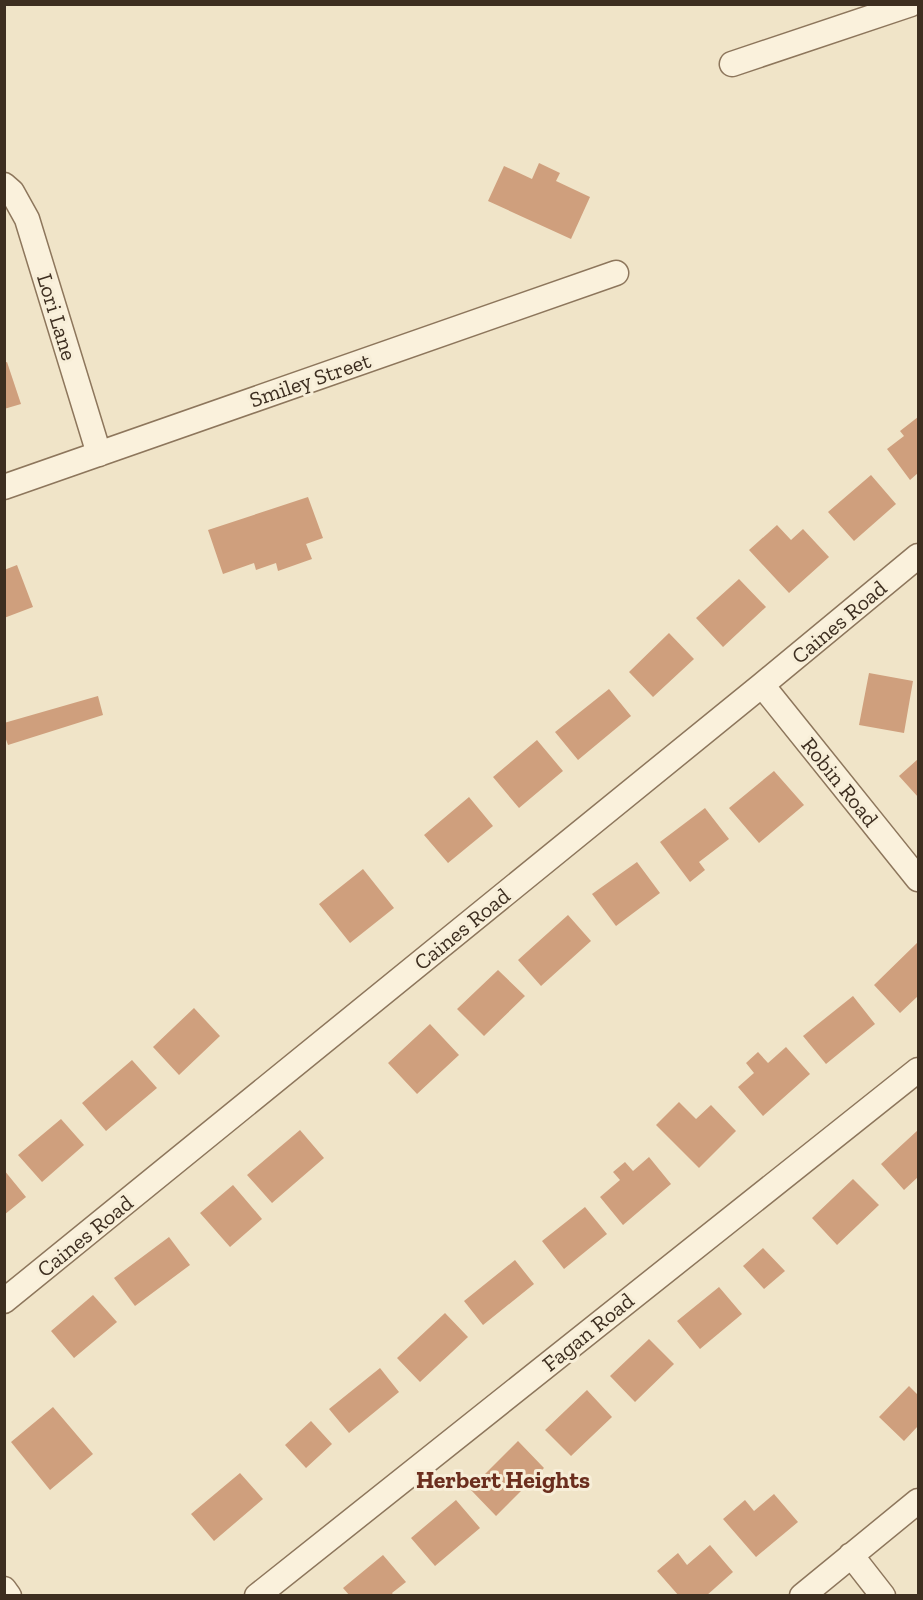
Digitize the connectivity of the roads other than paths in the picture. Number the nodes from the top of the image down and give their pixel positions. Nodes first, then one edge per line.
1 (911, 4) edge
2 (732, 64) dead end
3 (4, 184) edge
4 (616, 273) dead end
5 (99, 454) junction
6 (4, 487) edge
7 (918, 556) edge
8 (762, 685) junction
9 (918, 879) edge
10 (918, 1070) edge
11 (4, 1301) edge
12 (918, 1501) edge
13 (851, 1555) junction
14 (4, 1589) edge
15 (9, 1596) edge
16 (257, 1596) edge
17 (802, 1596) edge
18 (883, 1596) edge

1 - 2 street
3 - 5 street, Lori Lane
4 - 5 street, Smiley Street
5 - 6 street, Smiley Street
7 - 8 street, Caines Road
8 - 9 street, Robin Road
8 - 11 street, Caines Road
10 - 16 street, Fagan Road
12 - 13 street
13 - 17 street
13 - 18 street
14 - 15 street

